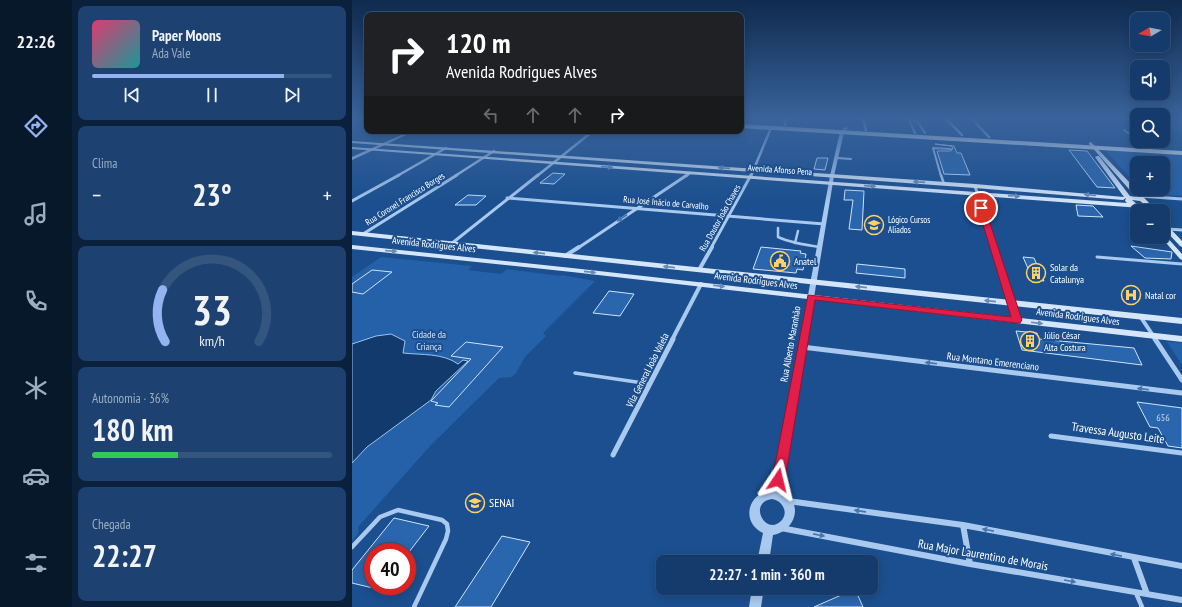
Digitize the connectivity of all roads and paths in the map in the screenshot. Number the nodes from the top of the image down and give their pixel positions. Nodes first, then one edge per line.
1 (377, 147) edge
2 (436, 147) edge
3 (571, 147) edge
4 (763, 147) edge
5 (840, 147) edge
6 (1093, 147) edge
7 (1093, 147) edge
8 (1103, 147) edge
9 (1122, 147) edge
10 (1168, 147) edge
11 (352, 148) edge
12 (446, 148) junction
13 (1182, 148) edge
14 (373, 149) junction
15 (951, 149) dead end
16 (1126, 150) junction
17 (494, 151) junction
18 (1182, 153) edge
19 (435, 154) junction
20 (560, 156) junction
21 (484, 158) junction
22 (837, 158) junction
23 (851, 158) dead end
24 (352, 159) edge
25 (552, 163) junction
26 (754, 170) junction
27 (690, 173) junction
28 (750, 177) junction
29 (832, 179) junction
30 (944, 184) junction
31 (975, 186) junction
32 (977, 194) junction
33 (507, 198) junction
34 (1140, 198) junction
35 (1129, 199) junction
36 (1182, 199) edge
37 (352, 201) edge
38 (1133, 204) edge
39 (1148, 204) edge
40 (1130, 205) edge
41 (638, 208) junction
42 (730, 216) junction
43 (824, 224) junction
44 (778, 228) dead end
45 (1170, 228) edge
46 (1182, 230) edge
47 (798, 231) dead end
48 (1170, 232) edge
49 (352, 233) edge
50 (363, 234) junction
51 (795, 243) junction
52 (451, 244) junction
53 (1170, 244) edge
54 (1182, 245) edge
55 (469, 246) junction
56 (820, 246) junction
57 (352, 247) edge
58 (565, 256) junction
59 (456, 257) junction
60 (1097, 257) dead end
61 (585, 258) junction
62 (1182, 258) edge
63 (1182, 264) edge
64 (572, 270) junction
65 (696, 270) junction
66 (739, 274) junction
67 (686, 282) junction
68 (814, 282) junction
69 (701, 284) junction
70 (736, 289) junction
71 (811, 297) junction
72 (1011, 303) junction
73 (1140, 316) junction
74 (1017, 320) junction
75 (1182, 321) edge
76 (1153, 336) junction
77 (1182, 339) edge
78 (802, 347) junction
79 (575, 373) dead end
80 (1182, 380) edge
81 (650, 384) junction
82 (1182, 393) edge
83 (1051, 436) dead end
84 (1182, 453) edge
85 (613, 456) dead end
86 (780, 498) junction
87 (963, 525) junction
88 (780, 528) junction
89 (769, 530) junction
90 (352, 546) edge
91 (764, 555) edge
92 (1134, 558) junction
93 (970, 564) junction
94 (1182, 566) edge
95 (1136, 593) junction
96 (1147, 594) junction
97 (757, 595) edge
98 (1182, 600) edge
99 (414, 607) edge
100 (755, 607) edge
101 (1142, 607) edge

1 - 14 street
2 - 12 main road, Avenida Afonso Pena
3 - 20 street
4 - 26 street, Rua Doutor João Chaves
5 - 22 street, Rua Alberto Maranhão
6 - 34 main road
7 - 35 main road
8 - 16 main road
9 - 16 main road
10 - 13 main road
11 - 14 main road, Avenida Afonso Pena
12 - 17 main road, Avenida Afonso Pena
12 - 19 street
14 - 19 main road, Avenida Afonso Pena
14 - 24 street
15 - 30 lane
16 - 18 main road
17 - 20 main road, Avenida Afonso Pena
17 - 21 street, Rua Coronel Francisco Borges
19 - 21 main road, Avenida Afonso Pena
19 - 37 street
20 - 25 street
26 -> 20 main road, Avenida Afonso Pena
21 - 25 main road, Avenida Afonso Pena
21 - 50 street, Rua Coronel Francisco Borges
22 - 23 lane
22 - 29 street, Rua Alberto Maranhão
25 -> 27 main road, Avenida Afonso Pena
25 - 33 street
26 - 28 street, Rua Doutor João Chaves
26 - 29 main road, Avenida Afonso Pena
27 - 28 main road, Avenida Afonso Pena
27 - 41 street
28 - 29 main road, Avenida Afonso Pena
28 - 42 street, Rua Doutor João Chaves
30 -> 29 main road, Avenida Afonso Pena
29 -> 32 main road, Avenida Afonso Pena
29 - 43 street, Rua Alberto Maranhão
30 - 31 main road, Avenida Afonso Pena
31 - 32 street
35 -> 31 main road, Avenida Afonso Pena
32 -> 40 main road, Avenida Afonso Pena
32 - 72 street
33 - 41 street, Rua José Inácio de Carvalho
33 - 52 street
34 - 35 main road, Avenida Afonso Pena
34 - 36 street
34 - 39 main road
35 - 38 main road
41 - 42 street, Rua José Inácio de Carvalho
41 -> 58 street
42 - 43 street, Rua José Inácio de Carvalho
42 - 65 street, Rua Doutor João Chaves
43 - 56 street, Rua Alberto Maranhão
44 - 51 lane
45 - 46 street
47 - 51 lane
48 - 54 main road
49 - 50 main road, Avenida Rodrigues Alves
50 - 52 main road, Avenida Rodrigues Alves
51 - 56 lane
52 - 55 main road, Avenida Rodrigues Alves
53 - 62 main road
58 -> 55 main road, Avenida Rodrigues Alves
55 - 59 main road
56 - 68 street, Rua Alberto Maranhão
57 -> 59 main road, Avenida Rodrigues Alves
58 - 61 main road, Avenida Rodrigues Alves
59 - 64 main road, Avenida Rodrigues Alves
60 - 63 lane
61 - 64 main road
65 -> 61 main road, Avenida Rodrigues Alves
64 -> 67 main road, Avenida Rodrigues Alves
65 - 66 main road, Avenida Rodrigues Alves
65 - 67 main road
66 - 68 main road, Avenida Rodrigues Alves
66 - 70 main road
67 - 69 main road, Avenida Rodrigues Alves
68 - 71 street, Rua Alberto Maranhão
72 -> 68 main road, Avenida Rodrigues Alves
69 -> 70 main road, Avenida Rodrigues Alves
69 - 81 street, Vila General João Valela
70 - 71 main road, Avenida Rodrigues Alves
71 - 74 main road, Avenida Rodrigues Alves
71 - 78 street, Rua Alberto Maranhão
72 - 73 main road, Avenida Rodrigues Alves
72 - 74 street
73 - 75 main road, Avenida Rodrigues Alves
73 - 76 street
74 -> 76 main road, Avenida Rodrigues Alves
76 - 77 main road, Avenida Rodrigues Alves
76 - 80 street
82 -> 78 street, Rua Montano Emerenciano
78 - 86 street, Rua Alberto Maranhão
79 - 81 lane
81 - 85 street, Vila General João Valela
83 - 84 street, Travessa Augusto Leite
87 -> 86 street
86 - 88 street, Rua Alberto Maranhão
86 - 89 street
92 -> 87 street
87 - 93 street
88 - 89 street
88 -> 93 street, Rua Major Laurentino de Morais
89 - 91 street
90 - 99 lane
92 - 94 street
92 - 96 street
93 -> 95 street, Rua Major Laurentino de Morais
95 - 96 street, Rua Major Laurentino de Morais
95 - 101 lane
96 - 98 street, Rua Major Laurentino de Morais
97 - 100 street

